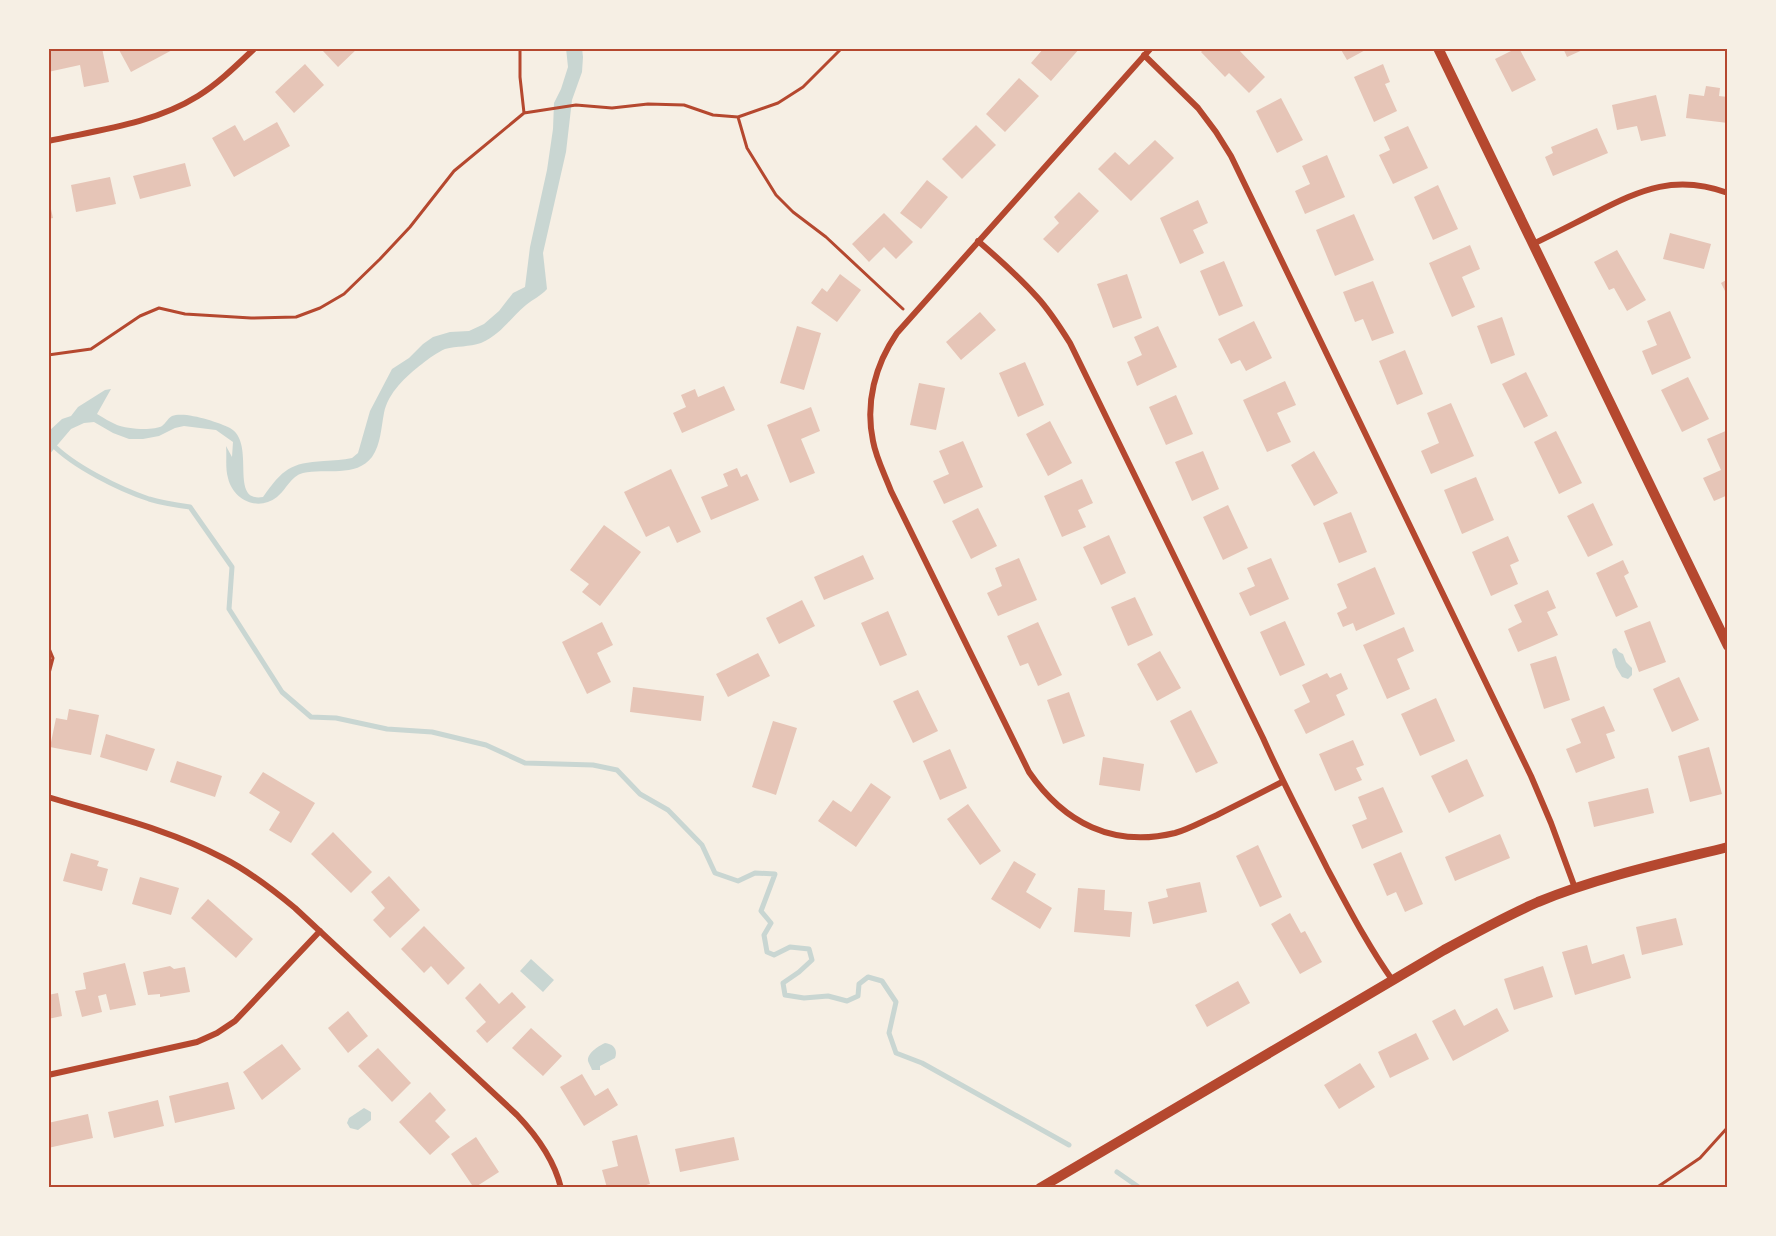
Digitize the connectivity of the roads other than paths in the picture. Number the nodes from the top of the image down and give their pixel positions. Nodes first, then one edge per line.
1 (255, 48) edge
2 (1151, 48) edge
3 (1438, 48) edge
4 (1144, 55) junction
5 (48, 141) edge
6 (1728, 193) edge
7 (978, 241) junction
8 (1533, 244) junction
9 (1728, 646) edge
10 (1282, 782) junction
11 (48, 797) edge
12 (1728, 847) edge
13 (1575, 888) junction
14 (320, 932) junction
15 (1393, 981) junction
16 (48, 1075) edge
17 (561, 1188) edge
18 (1040, 1188) edge

1 - 5 street
2 - 4 street
3 - 8 street
4 - 7 street
4 - 13 street
6 - 8 street
7 - 10 street
7 - 10 street
8 - 9 street
10 - 15 street
11 - 14 street
12 - 13 street
13 - 15 street
14 - 16 street
14 - 17 street
15 - 18 street

